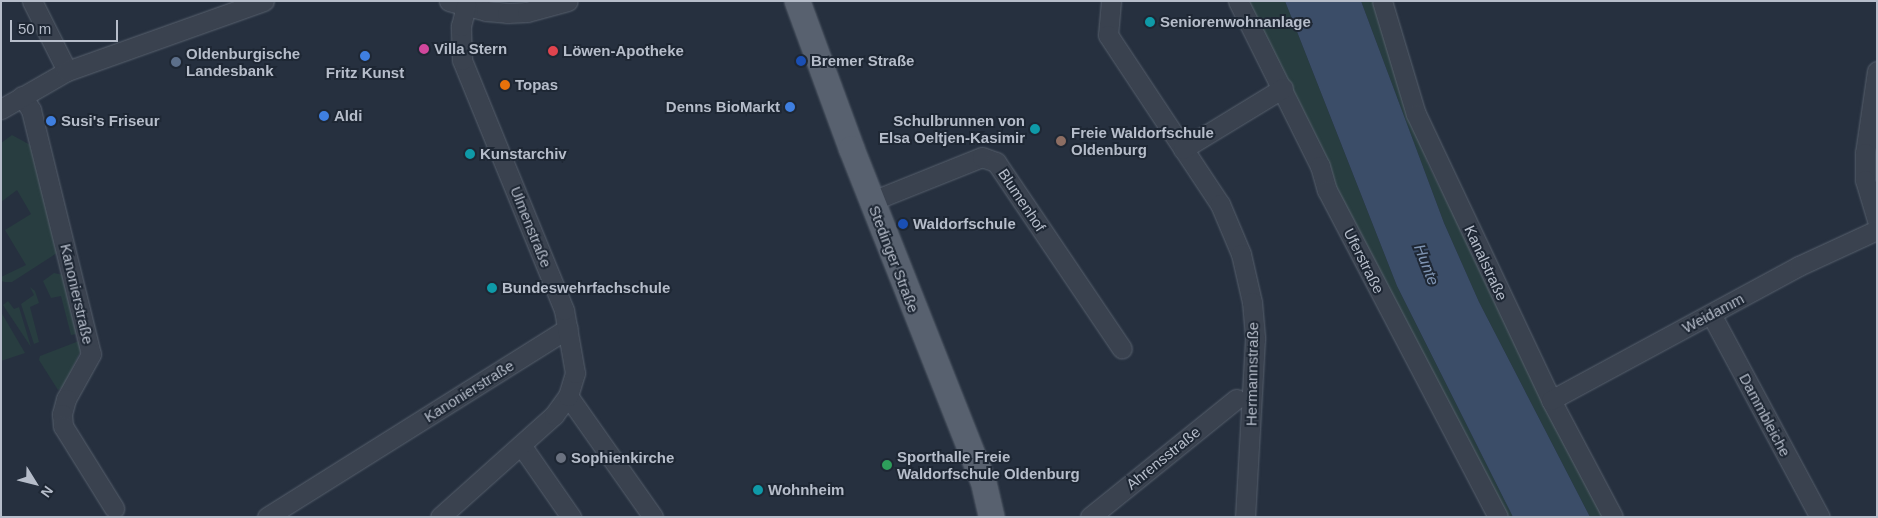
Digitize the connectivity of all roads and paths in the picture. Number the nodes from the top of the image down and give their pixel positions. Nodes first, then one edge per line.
1 (32, 1) edge
2 (264, 1) edge
3 (568, 1) edge
4 (797, 1) edge
5 (1110, 1) edge
6 (1382, 1) edge
7 (458, 4) edge
8 (1240, 5) edge
9 (67, 70) junction
10 (1877, 71) edge
11 (1283, 88) junction
12 (22, 96) junction
13 (1, 109) edge
14 (1183, 149) junction
15 (872, 201) junction
16 (1877, 220) edge
17 (1877, 230) edge
18 (1711, 314) junction
19 (568, 328) junction
20 (1122, 349) dead end
21 (568, 396) junction
22 (1236, 399) dead end
23 (1551, 400) junction
24 (521, 445) junction
25 (114, 508) dead end
26 (267, 517) edge
27 (440, 517) edge
28 (571, 517) edge
29 (653, 517) edge
30 (991, 517) edge
31 (1090, 517) edge
32 (1245, 517) edge
33 (1498, 517) edge
34 (1613, 517) edge
35 (1820, 517) edge

1 - 9 street
2 - 9 street
3 - 7 street
4 - 15 main road, Stedinger Straße
5 - 14 street, Hermannstraße
6 - 23 street, Kanalstraße
7 - 19 street, Ulmenstraße
8 - 11 street, Uferstraße
9 - 12 street
10 - 16 street
11 - 14 street
11 - 33 street, Uferstraße
12 - 13 street
12 - 25 street, Kanonierstraße
14 - 32 street, Hermannstraße
15 - 20 street, Blumenhof
15 - 30 main road, Stedinger Straße
17 - 18 street, Weidamm
18 - 23 street, Weidamm
18 - 35 street, Dammbleiche
19 - 21 street, Ulmenstraße
19 - 26 street, Kanonierstraße
21 - 24 street, Ulmenstraße
21 - 29 street
22 - 31 street, Ahrensstraße
23 - 34 street, Kanalstraße
24 - 27 street, Ulmenstraße
24 - 28 street

